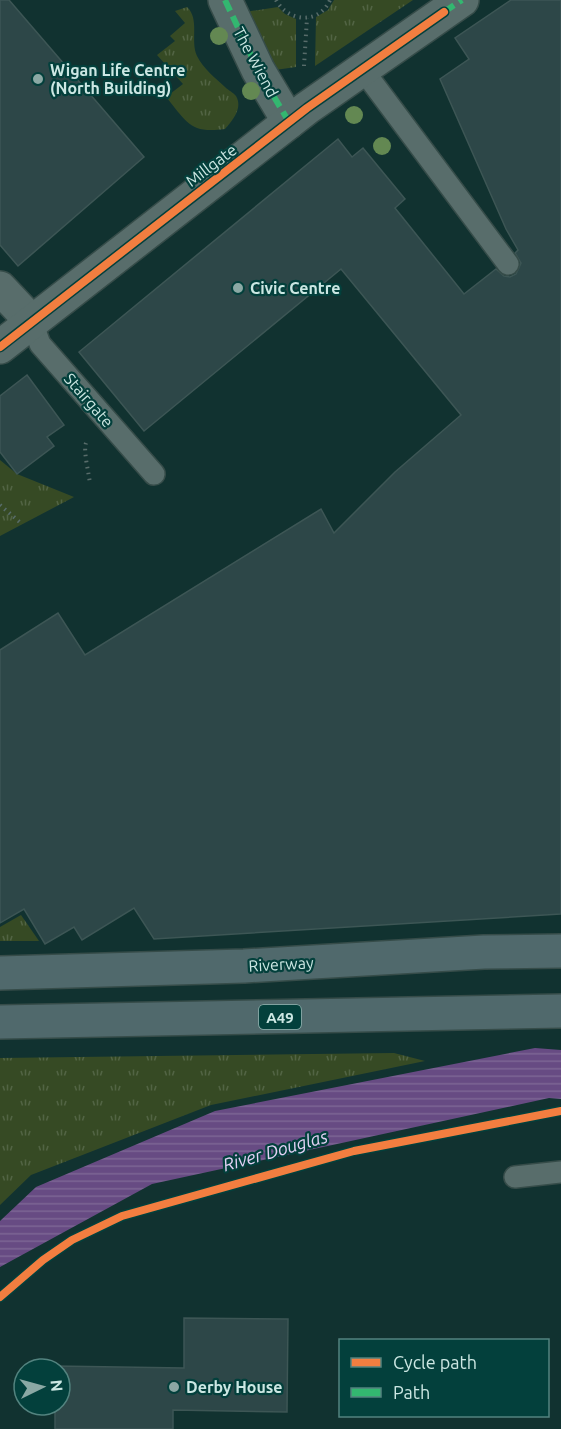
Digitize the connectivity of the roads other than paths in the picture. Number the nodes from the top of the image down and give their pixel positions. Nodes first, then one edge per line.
1 (225, 0) edge
2 (453, 6) edge
3 (363, 70) junction
4 (289, 122) junction
5 (508, 264) dead end
6 (0, 288) edge
7 (32, 322) junction
8 (0, 347) edge
9 (154, 474) dead end
10 (561, 951) edge
11 (0, 973) edge
12 (561, 1011) edge
13 (0, 1022) edge
14 (561, 1172) edge
15 (515, 1176) dead end

1 - 4 street, The Wiend
2 - 3 street, Millgate
3 - 4 street, Millgate
3 - 5 lane
4 - 7 street, Millgate
6 - 7 street
7 - 8 street, Millgate
7 - 9 lane, Stairgate
10 - 11 highway, Riverway
12 - 13 highway, A49
14 - 15 lane

